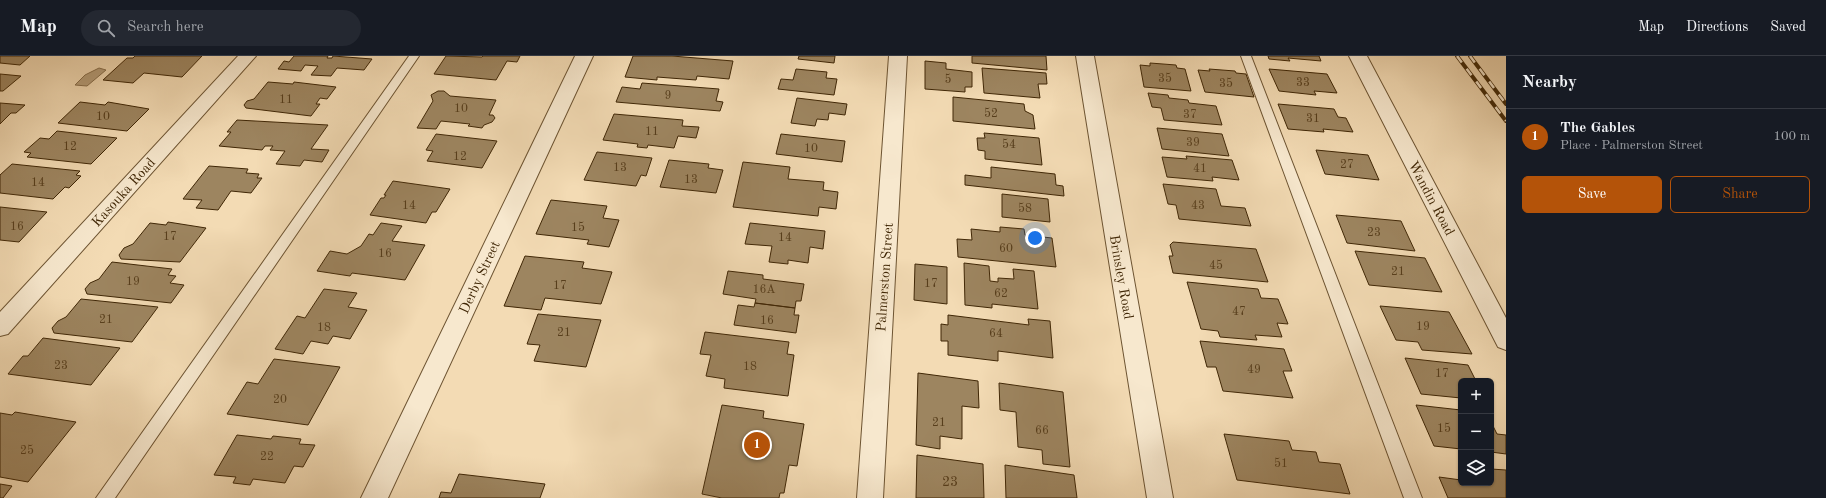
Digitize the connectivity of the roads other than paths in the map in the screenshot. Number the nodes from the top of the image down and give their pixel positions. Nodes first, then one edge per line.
1 (247, 56) edge
2 (414, 56) edge
3 (584, 56) edge
4 (898, 56) edge
5 (1085, 56) edge
6 (1246, 56) edge
7 (1358, 56) edge
8 (0, 327) edge
9 (1506, 340) edge
10 (105, 498) edge
11 (374, 498) edge
12 (870, 498) edge
13 (1160, 498) edge
14 (1413, 498) edge

1 - 8 street, Kasouka Road
2 - 10 lane
3 - 11 street, Derby Street
4 - 12 street, Palmerston Street
5 - 13 street, Brinsley Road
6 - 14 lane
7 - 9 street, Wandin Road

